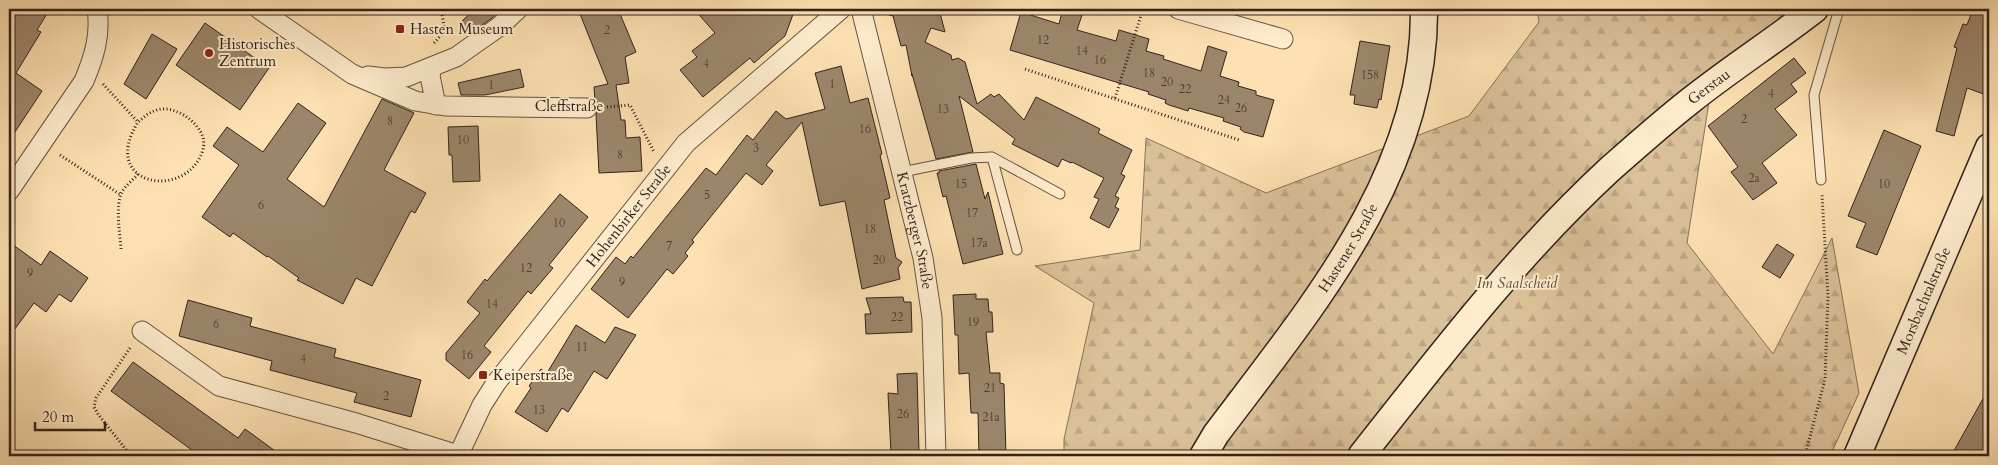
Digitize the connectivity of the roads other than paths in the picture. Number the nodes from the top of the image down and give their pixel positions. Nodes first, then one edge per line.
1 (97, 9) edge
2 (259, 9) edge
3 (518, 9) edge
4 (841, 9) edge
5 (861, 9) edge
6 (1178, 9) edge
7 (1424, 9) edge
8 (1815, 9) edge
9 (1839, 9) edge
10 (1283, 39) dead end
11 (432, 67) junction
12 (352, 74) junction
13 (436, 105) junction
14 (587, 108) road end
15 (1989, 147) edge
16 (992, 157) junction
17 (902, 172) junction
18 (1821, 180) road end
19 (9, 191) edge
20 (1060, 194) dead end
21 (1017, 250) dead end
22 (142, 331) road end
23 (458, 456) edge
24 (936, 456) edge
25 (1203, 456) edge
26 (1361, 456) edge
27 (1858, 456) edge

1 - 19 street
2 - 12 street, Cleffstraße
3 - 11 street
4 - 23 street, Hohenbirker Straße
5 - 17 street, Kratzberger Straße
6 - 10 street
7 - 25 main road, Hastener Straße
8 - 26 main road, Gerstau
9 - 18 lane
11 - 12 street
11 - 13 street
12 - 13 street, Cleffstraße
13 - 14 street, Cleffstraße
15 - 27 main road, Morsbachtalstraße
16 - 17 lane
16 - 20 lane
16 - 21 lane
17 - 24 street, Kratzberger Straße
22 - 23 street

